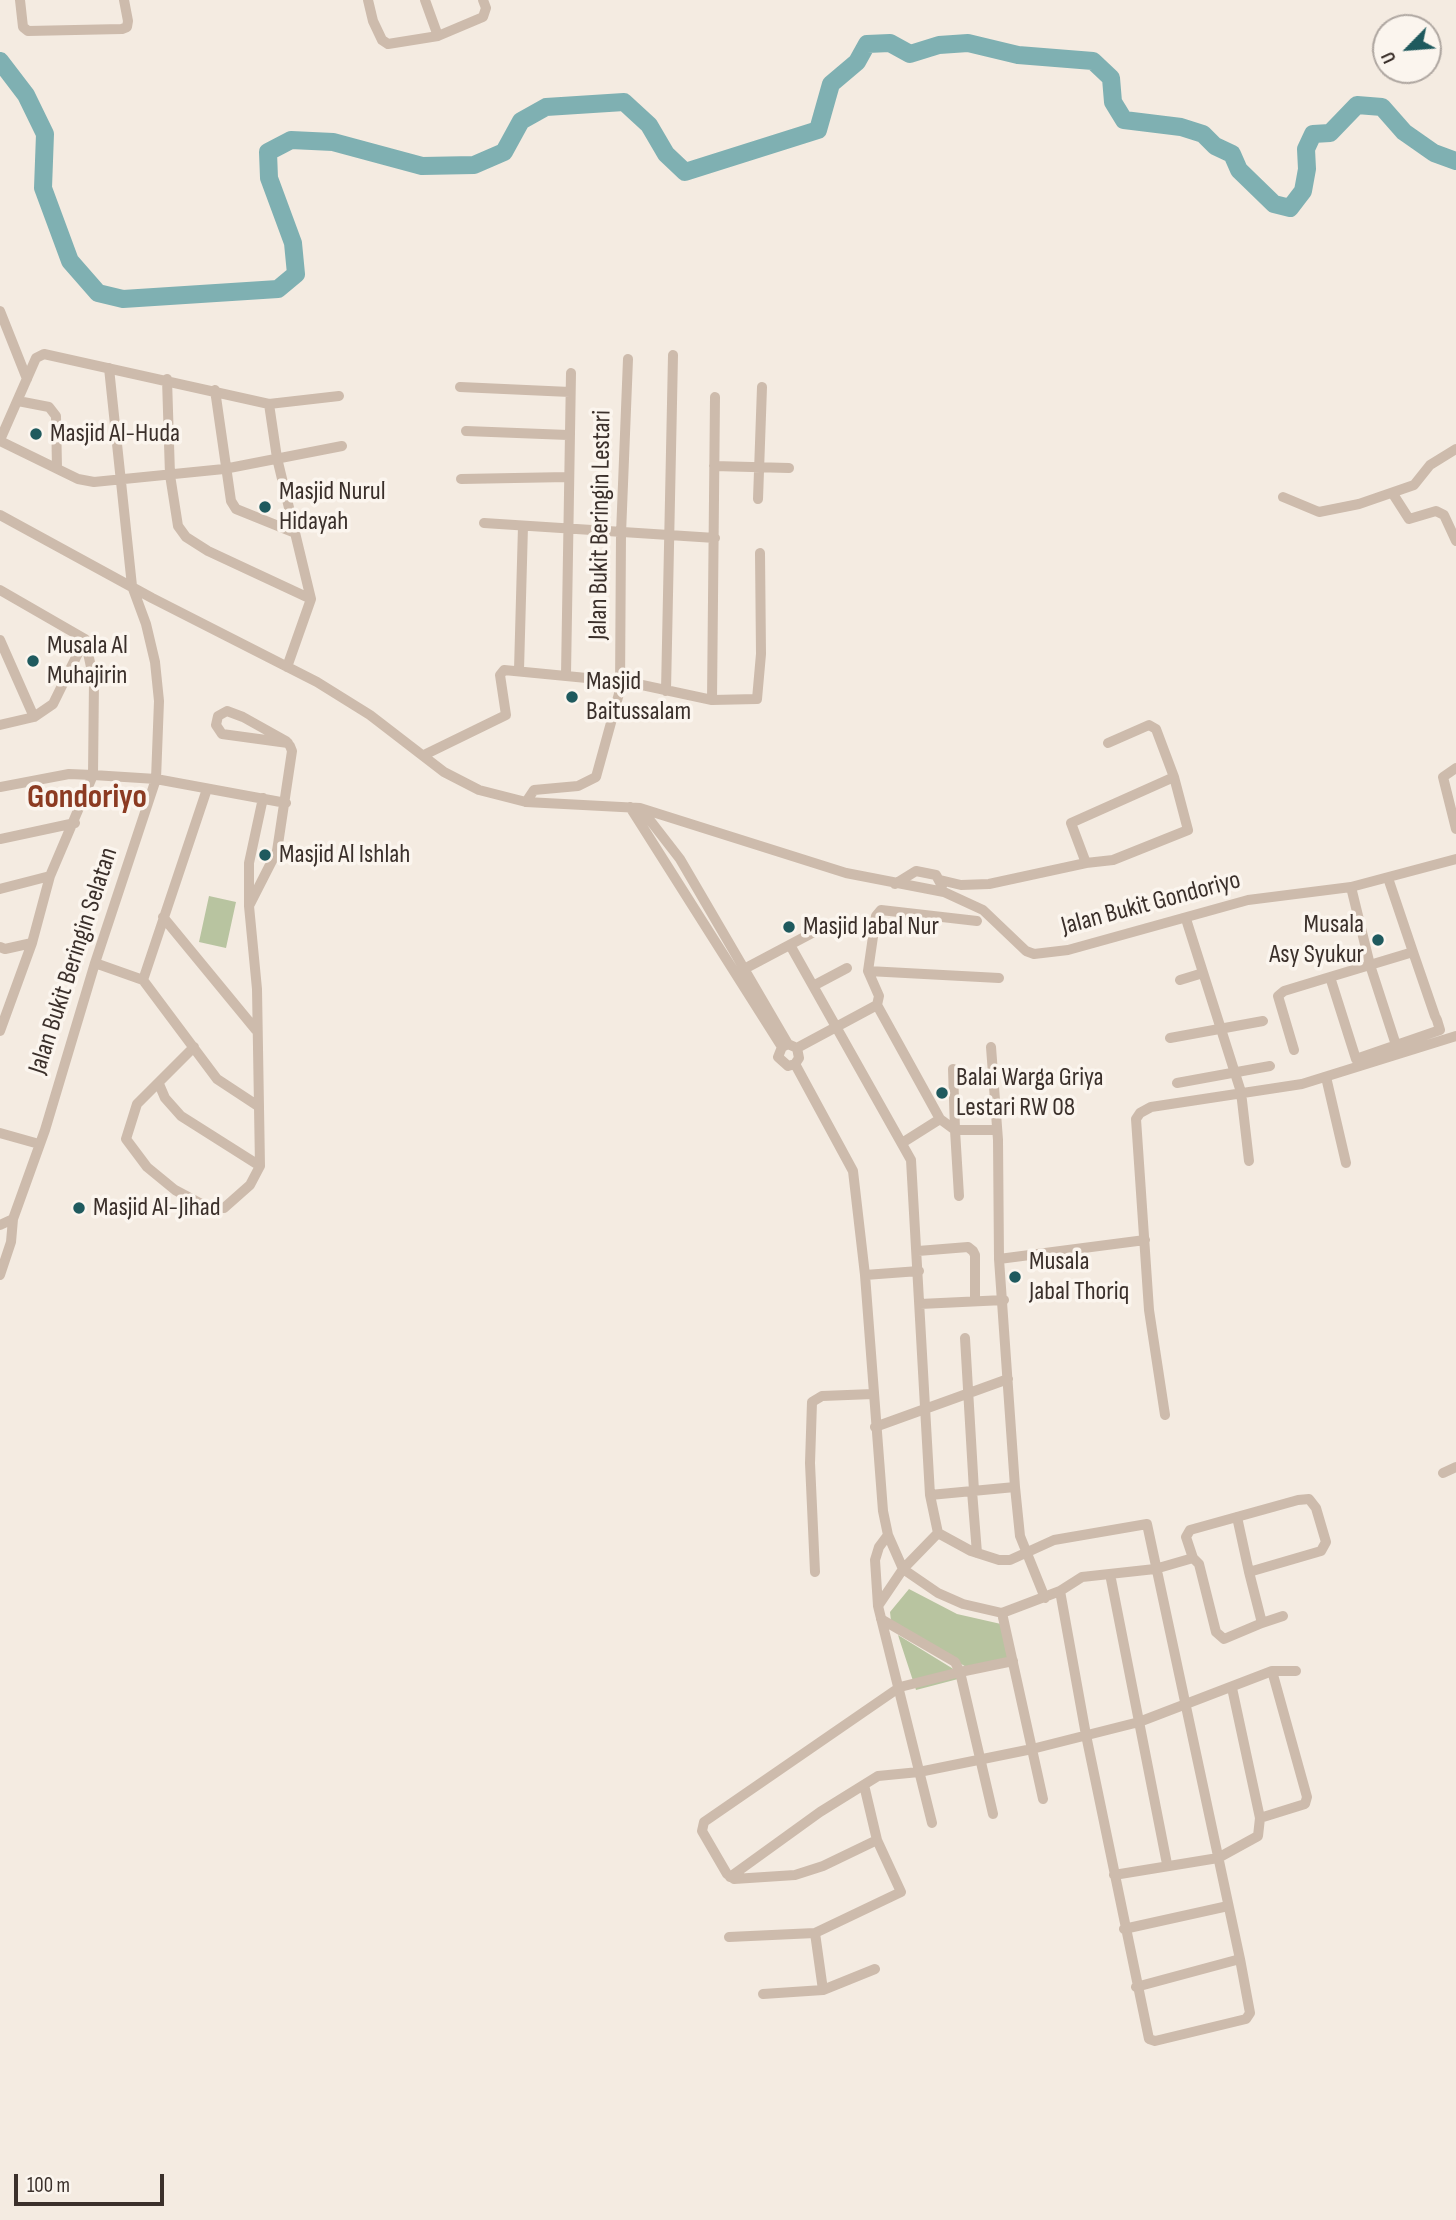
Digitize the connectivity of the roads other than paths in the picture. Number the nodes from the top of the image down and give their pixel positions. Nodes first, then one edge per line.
1 (20, 0) edge
2 (124, 0) edge
3 (368, 0) edge
4 (425, 0) edge
5 (483, 0) edge
6 (438, 36) junction
7 (0, 311) edge
8 (673, 355) dead end
9 (628, 359) dead end
10 (109, 368) junction
11 (571, 373) dead end
12 (27, 379) junction
13 (167, 379) junction
14 (460, 387) dead end
15 (762, 387) dead end
16 (215, 390) junction
17 (570, 392) junction
18 (338, 396) dead end
19 (715, 397) dead end
20 (18, 401) junction
21 (269, 404) junction
22 (466, 431) dead end
23 (568, 435) junction
24 (0, 441) edge
25 (342, 446) dead end
26 (1456, 449) edge
27 (277, 458) junction
28 (715, 466) junction
29 (760, 466) junction
30 (57, 468) junction
31 (789, 468) dead end
32 (224, 469) junction
33 (170, 475) junction
34 (568, 477) junction
35 (461, 479) dead end
36 (120, 481) junction
37 (1393, 494) junction
38 (1283, 497) dead end
39 (758, 499) dead end
40 (1, 516) edge
41 (485, 523) dead end
42 (523, 526) junction
43 (568, 529) junction
44 (293, 532) junction
45 (667, 533) junction
46 (621, 534) junction
47 (715, 538) junction
48 (1456, 541) edge
49 (760, 553) dead end
50 (132, 586) junction
51 (0, 590) edge
52 (311, 599) junction
53 (85, 639) junction
54 (0, 640) edge
55 (287, 667) junction
56 (519, 670) junction
57 (566, 675) junction
58 (621, 681) junction
59 (666, 691) junction
60 (712, 700) junction
61 (34, 717) junction
62 (0, 725) edge
63 (288, 743) junction
64 (1108, 743) dead end
65 (424, 755) junction
66 (1456, 768) edge
67 (93, 775) junction
68 (1174, 777) junction
69 (156, 779) junction
70 (0, 786) edge
71 (207, 789) junction
72 (263, 798) junction
73 (526, 802) junction
74 (286, 803) junction
75 (636, 807) junction
76 (1454, 816) edge
77 (75, 823) junction
78 (1456, 829) edge
79 (0, 839) edge
80 (1456, 859) edge
81 (1086, 863) junction
82 (50, 876) junction
83 (1388, 878) junction
84 (940, 880) junction
85 (895, 884) junction
86 (1351, 887) junction
87 (0, 889) edge
88 (944, 892) junction
89 (249, 906) junction
90 (163, 917) junction
91 (1186, 919) junction
92 (977, 921) dead end
93 (829, 924) dead end
94 (32, 943) junction
95 (790, 945) junction
96 (0, 947) edge
97 (1413, 952) junction
98 (95, 963) junction
99 (1370, 965) junction
100 (746, 968) junction
101 (847, 968) dead end
102 (868, 971) junction
103 (1203, 973) junction
104 (1330, 977) junction
105 (999, 978) dead end
106 (143, 979) junction
107 (1180, 980) dead end
108 (813, 986) junction
109 (877, 1005) junction
110 (1263, 1021) dead end
111 (838, 1027) junction
112 (1218, 1029) junction
113 (256, 1030) junction
114 (0, 1031) edge
115 (1456, 1036) edge
116 (1170, 1038) dead end
117 (1396, 1045) junction
118 (789, 1046) junction
119 (990, 1046) dead end
120 (194, 1048) junction
121 (1294, 1050) dead end
122 (795, 1064) junction
123 (1270, 1066) dead end
124 (953, 1069) dead end
125 (1232, 1072) junction
126 (1326, 1077) junction
127 (1177, 1083) dead end
128 (159, 1084) junction
129 (1241, 1092) junction
130 (258, 1106) junction
131 (940, 1119) junction
132 (955, 1130) junction
133 (996, 1130) junction
134 (0, 1133) edge
135 (902, 1143) junction
136 (39, 1144) junction
137 (1249, 1161) dead end
138 (1346, 1163) dead end
139 (260, 1166) junction
140 (959, 1196) dead end
141 (13, 1219) junction
142 (0, 1225) edge
143 (1145, 1240) junction
144 (918, 1251) junction
145 (999, 1259) junction
146 (919, 1271) junction
147 (0, 1275) edge
148 (865, 1275) junction
149 (975, 1299) junction
150 (1004, 1300) junction
151 (920, 1304) junction
152 (965, 1338) dead end
153 (1008, 1379) junction
154 (873, 1394) junction
155 (968, 1395) junction
156 (925, 1408) junction
157 (1165, 1415) dead end
158 (875, 1427) junction
159 (1456, 1467) edge
160 (1443, 1473) dead end
161 (1015, 1487) junction
162 (973, 1491) junction
163 (930, 1495) junction
164 (1237, 1517) junction
165 (938, 1533) junction
166 (888, 1535) junction
167 (1025, 1551) junction
168 (977, 1553) junction
169 (1193, 1558) junction
170 (903, 1569) junction
171 (1155, 1569) junction
172 (815, 1572) dead end
173 (1249, 1572) junction
174 (1110, 1574) junction
175 (1060, 1591) junction
176 (1045, 1598) junction
177 (878, 1606) junction
178 (1002, 1613) junction
179 (1283, 1616) dead end
180 (881, 1619) junction
181 (1262, 1623) junction
182 (1013, 1661) junction
183 (1272, 1671) junction
184 (1296, 1671) dead end
185 (960, 1672) junction
186 (901, 1687) junction
187 (1231, 1688) junction
188 (1186, 1704) junction
189 (1139, 1722) junction
190 (1086, 1735) junction
191 (1032, 1749) junction
192 (979, 1761) junction
193 (919, 1772) junction
194 (864, 1785) junction
195 (1043, 1799) dead end
196 (993, 1814) dead end
197 (1259, 1818) junction
198 (932, 1823) dead end
199 (877, 1840) junction
200 (1218, 1858) junction
201 (1167, 1864) junction
202 (1114, 1875) junction
203 (730, 1877) junction
204 (1228, 1906) junction
205 (1124, 1929) junction
206 (815, 1933) junction
207 (729, 1937) dead end
208 (1240, 1959) junction
209 (875, 1969) dead end
210 (1136, 1987) junction
211 (823, 1990) junction
212 (763, 1994) dead end

1 - 2 street
3 - 6 street
4 - 6 street
5 - 6 street
7 - 12 street
8 - 45 street
9 - 46 street, Jalan Bukit Beringin Lestari
10 - 12 street
10 - 13 street
10 - 36 street, Jalan Bukit Beringin Selatan
11 - 17 street
12 - 20 street
13 - 16 street
13 - 33 street
14 - 17 street
15 - 29 street
16 - 21 street
16 - 32 street
17 - 23 street
18 - 21 street
19 - 28 street
20 - 24 street
20 - 30 street
21 - 27 street
22 - 23 street
23 - 34 street
24 - 30 street
25 - 27 street
26 - 37 street
27 - 32 street
27 - 44 street
28 - 29 street
28 - 47 street
29 - 31 street
29 - 39 street
30 - 36 street
32 - 33 street
32 - 44 street
33 - 36 street
33 - 52 street
34 - 35 street
34 - 43 street
36 - 50 street, Jalan Bukit Beringin Selatan
37 - 38 street
37 - 48 street
40 - 50 street, Jalan Bukit Gondoriyo
41 - 42 street
42 - 43 street
42 - 56 street
43 - 46 street
43 - 57 street
44 - 52 street
45 - 46 street
45 - 47 street
45 - 59 street
46 - 58 street, Jalan Bukit Beringin Lestari
47 - 60 street
49 - 60 street
50 - 55 street, Jalan Bukit Gondoriyo
50 - 69 street, Jalan Bukit Beringin Selatan
51 - 53 street
52 - 55 street
53 - 61 street
53 - 67 street
54 - 61 street
55 - 65 street, Jalan Bukit Gondoriyo
56 - 57 street
56 - 65 street
57 - 58 street
58 - 59 street
58 - 73 street, Jalan Bukit Beringin Lestari
59 - 60 street
61 - 62 street
63 - 63 street
63 - 74 street
64 - 68 street
65 - 73 street, Jalan Bukit Gondoriyo
66 - 76 street
67 - 69 street
67 - 70 street
67 - 77 street
68 - 81 street
68 - 81 street
69 - 71 street
69 - 98 street, Jalan Bukit Beringin Selatan
71 - 72 street
71 - 90 street
72 - 74 street
72 - 89 street
73 - 75 street, Jalan Bukit Gondoriyo
74 - 89 street
75 - 85 street, Jalan Bukit Gondoriyo
75 - 100 street
75 - 118 street
76 - 78 street
77 - 79 street
77 - 82 street
80 - 83 street, Jalan Bukit Gondoriyo
81 - 84 street
82 - 87 street
82 - 94 street
83 - 86 street, Jalan Bukit Gondoriyo
83 - 97 street
84 - 85 street
84 - 88 street
85 - 88 street, Jalan Bukit Gondoriyo
86 - 91 street, Jalan Bukit Gondoriyo
86 - 99 street
88 - 91 street, Jalan Bukit Gondoriyo
89 - 113 street
90 - 106 street
90 - 113 street
91 - 103 street
92 - 102 street
93 - 95 street
94 - 96 street
94 - 114 street
95 - 100 street
95 - 108 street
97 - 99 street
97 - 117 street
98 - 106 street
98 - 136 street, Jalan Bukit Beringin Selatan
99 - 104 street
99 - 117 street
100 - 118 street
101 - 108 street
102 - 105 street
102 - 109 street
103 - 107 street
103 - 112 street
104 - 117 street
104 - 121 street
106 - 120 street
108 - 111 street
109 - 111 street
109 - 131 street
110 - 112 street
111 - 118 street
111 - 135 street
112 - 116 street
112 - 125 street
113 - 130 street
115 - 126 street
118 - 122 street
118 - 122 street
119 - 133 street
120 - 128 street
120 - 130 street
122 - 148 street
123 - 125 street
124 - 132 street
125 - 127 street
125 - 129 street
126 - 129 street
126 - 138 street
128 - 139 street
128 - 139 street
129 - 137 street
129 - 143 street
130 - 139 street
131 - 132 street
131 - 135 street
132 - 133 street
132 - 140 street
133 - 145 street
134 - 136 street
135 - 144 street
136 - 141 street, Jalan Bukit Beringin Selatan
141 - 142 street
141 - 147 street, Jalan Bukit Beringin Selatan
143 - 145 street
143 - 157 street
144 - 146 street
144 - 149 street
145 - 150 street
146 - 148 street
146 - 151 street
148 - 154 street
149 - 150 street
149 - 151 street
150 - 153 street
151 - 156 street
152 - 155 street
153 - 155 street
153 - 161 street
154 - 158 street
154 - 172 street
155 - 156 street
155 - 162 street
156 - 158 street
156 - 163 street
158 - 166 street
159 - 160 street
161 - 162 street
161 - 167 street
162 - 163 street
162 - 168 street
163 - 165 street
164 - 169 street
164 - 173 street
164 - 173 street
165 - 168 street
165 - 170 street
166 - 170 street
166 - 177 street
167 - 168 street
167 - 171 street
167 - 176 street
169 - 171 street
169 - 181 street
170 - 177 street
170 - 178 street
171 - 174 street
171 - 188 street
173 - 181 street
174 - 175 street
174 - 189 street
175 - 176 street
175 - 190 street
176 - 178 street
177 - 180 street
178 - 182 street
179 - 181 street
180 - 185 street
180 - 186 street
182 - 185 street
182 - 191 street
183 - 184 street
183 - 187 street
183 - 197 street
185 - 186 street
185 - 192 street
186 - 193 street
186 - 203 street
187 - 188 street
187 - 197 street
188 - 189 street
188 - 200 street
189 - 190 street
189 - 201 street
190 - 191 street
190 - 202 street
191 - 192 street
191 - 195 street
192 - 193 street
192 - 196 street
193 - 194 street
193 - 198 street
194 - 199 street
194 - 203 street
197 - 200 street
199 - 203 street
199 - 206 street
200 - 201 street
200 - 204 street
201 - 202 street
202 - 205 street
204 - 205 street
204 - 208 street
205 - 210 street
206 - 207 street
206 - 211 street
208 - 210 street
208 - 210 street
209 - 211 street
211 - 212 street

